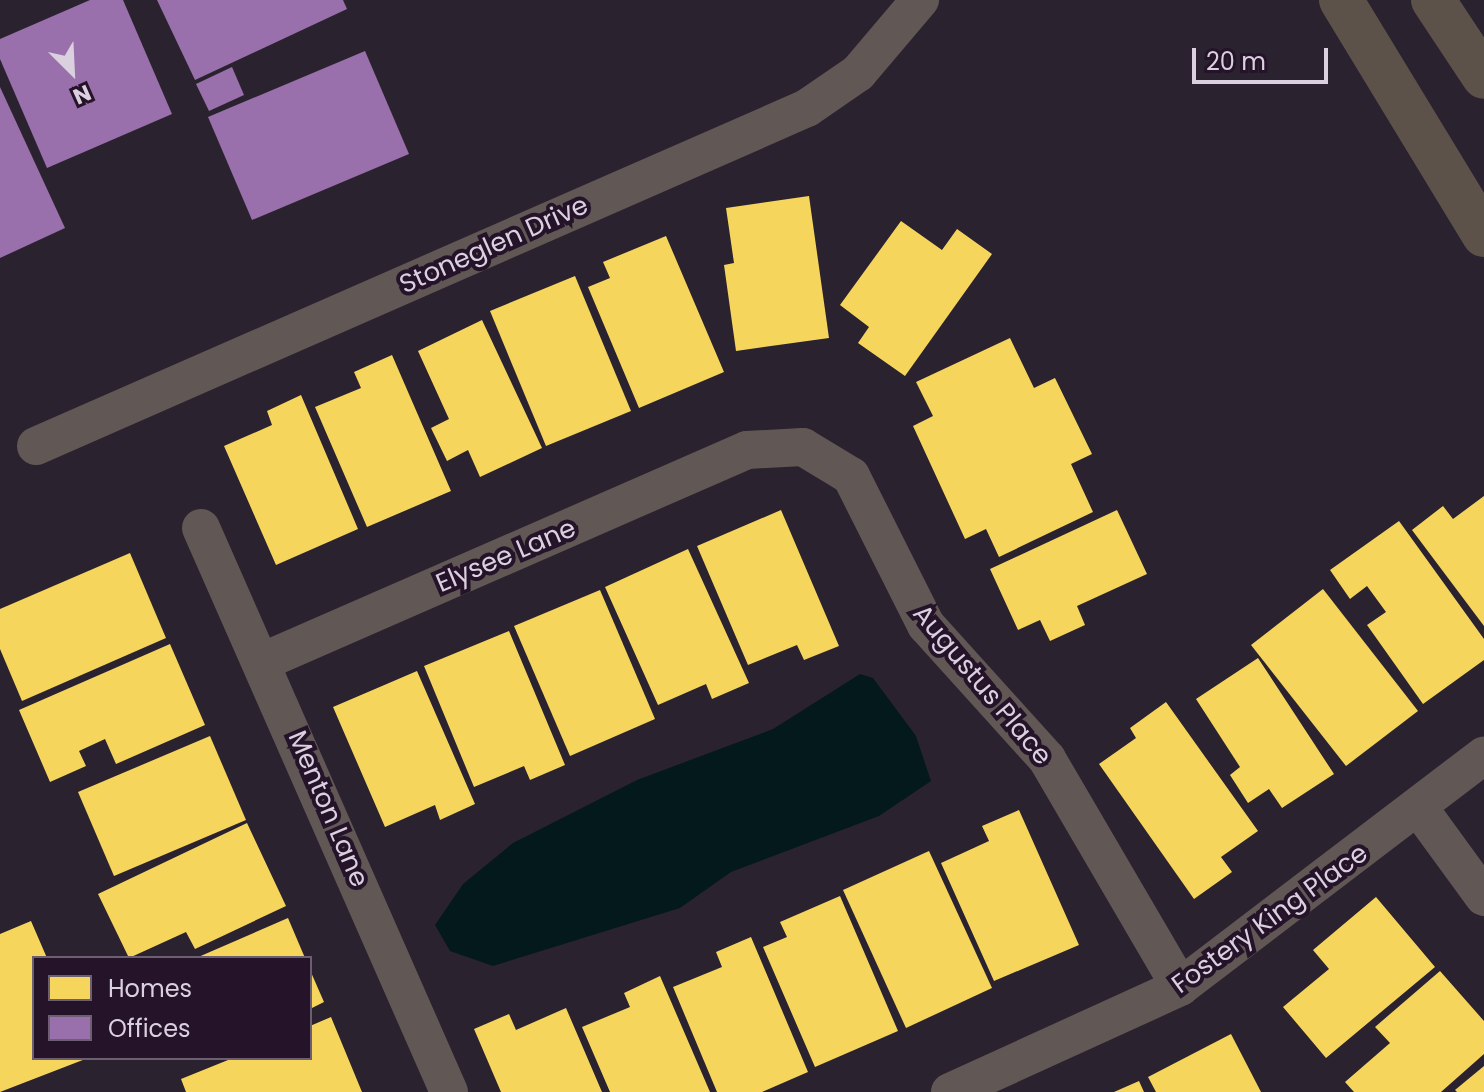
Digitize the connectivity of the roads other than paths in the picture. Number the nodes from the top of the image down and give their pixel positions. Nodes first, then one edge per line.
1 (920, 0) edge
2 (1341, 0) edge
3 (1433, 0) edge
4 (1484, 77) edge
5 (1484, 235) edge
6 (36, 446) dead end
7 (747, 450) joint
8 (201, 528) dead end
9 (264, 661) junction
10 (1484, 755) edge
11 (1419, 808) junction
12 (1484, 897) edge
13 (1180, 987) junction
14 (449, 1092) edge
15 (950, 1092) edge

1 - 6 street, Stoneglen Drive
2 - 5 main road
3 - 4 main road
7 - 9 street, Elysee Lane
7 - 13 street, Augustus Place
8 - 9 street, Menton Lane
9 - 14 street, Menton Lane
10 - 11 street, Fostery King Place
11 - 12 street
11 - 13 street, Fostery King Place
13 - 15 street, Fostery King Place

